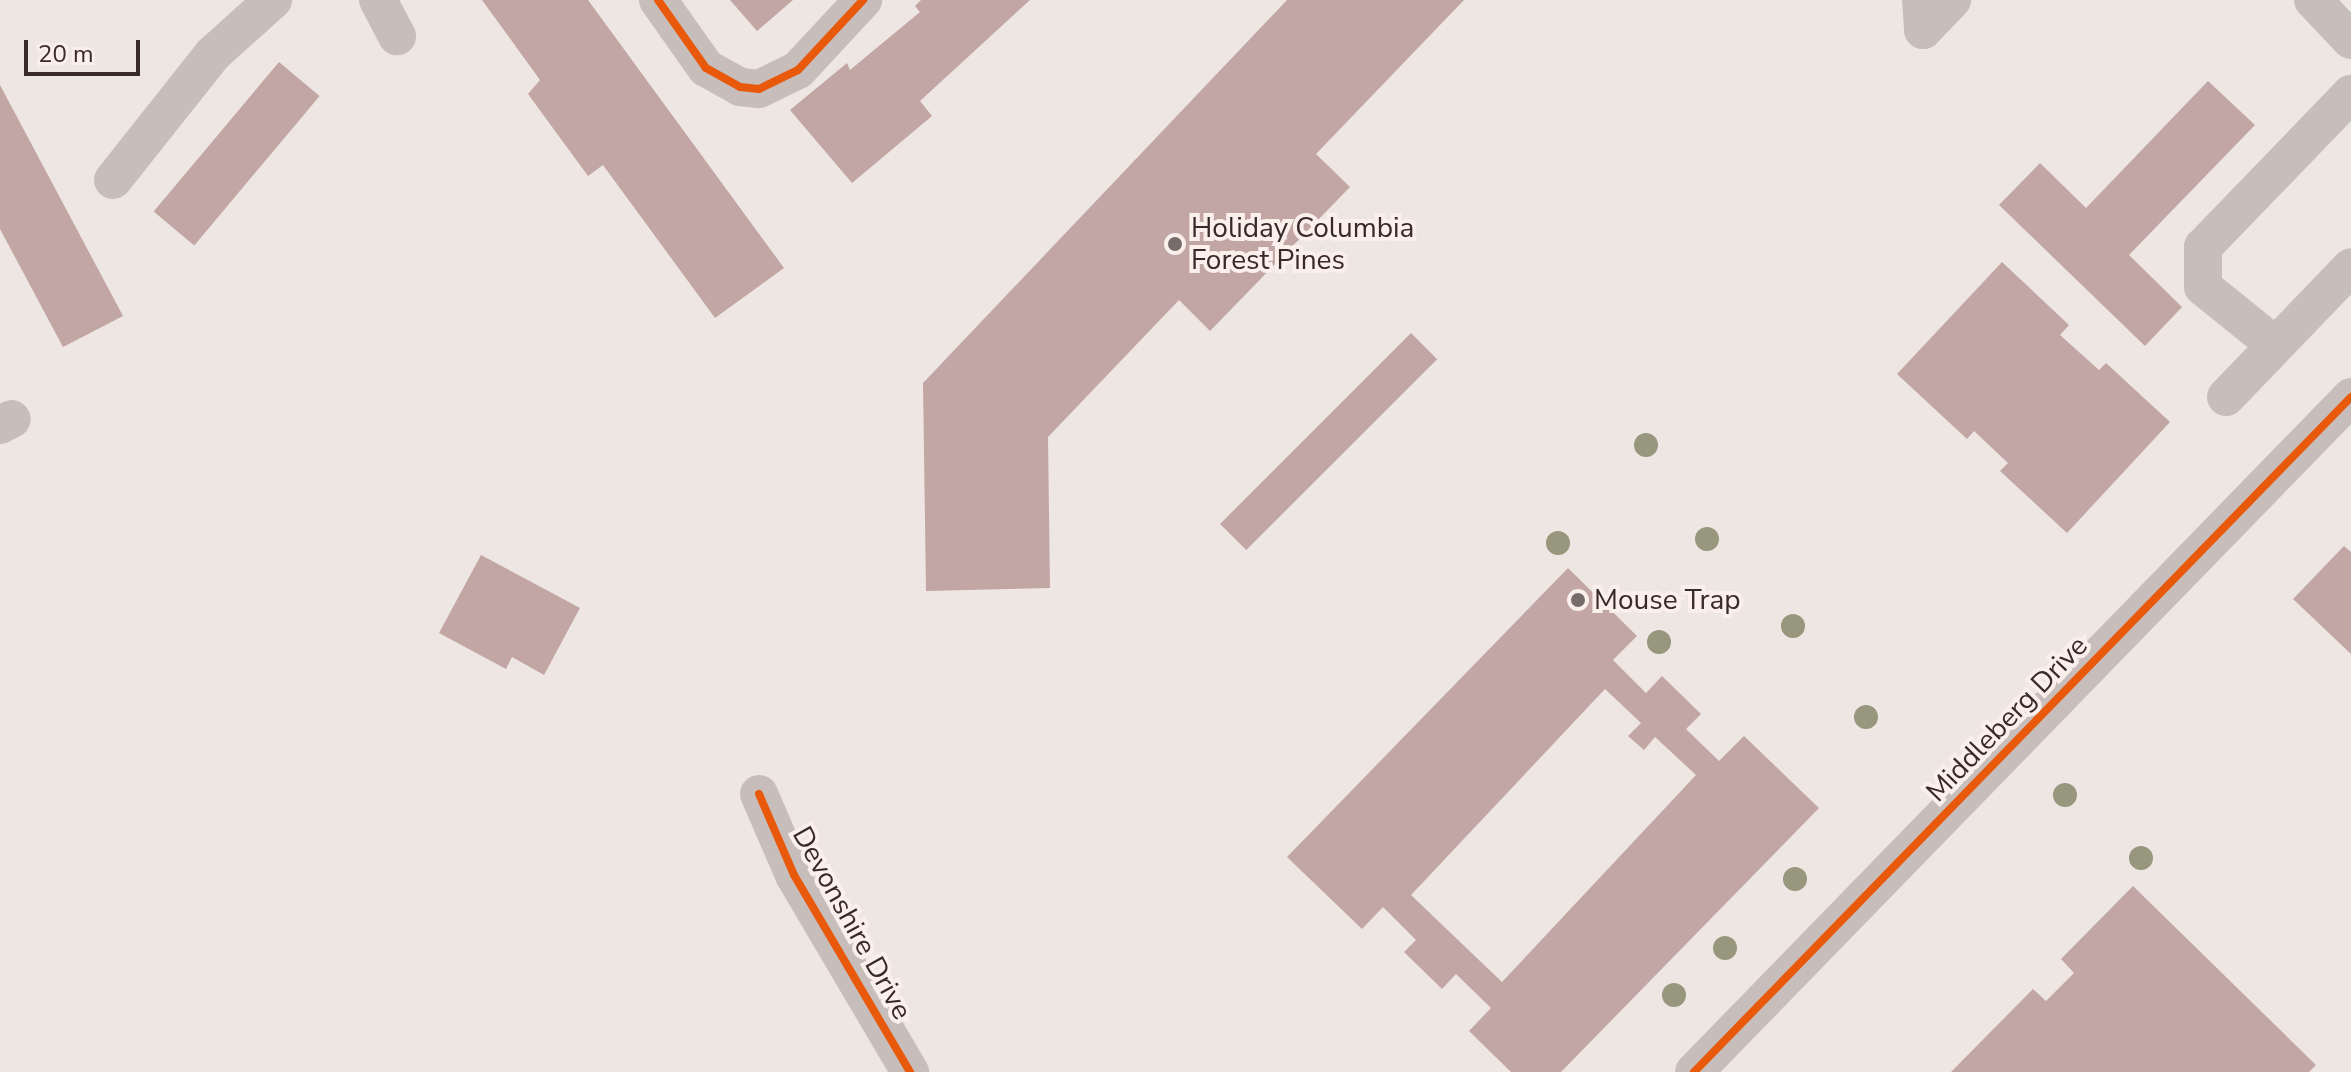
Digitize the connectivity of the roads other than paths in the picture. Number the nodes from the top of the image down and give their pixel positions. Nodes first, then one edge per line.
1 (273, 0) edge
2 (378, 0) edge
3 (658, 0) edge
4 (863, 0) edge
5 (1921, 0) edge
6 (1952, 0) edge
7 (2313, 0) edge
8 (397, 36) dead end
9 (2351, 40) edge
10 (2351, 94) edge
11 (113, 180) dead end
12 (2351, 267) edge
13 (2275, 345) junction
14 (2226, 397) dead end
15 (2351, 397) edge
16 (759, 794) dead end
17 (910, 1072) edge
18 (1694, 1072) edge

1 - 11 street
2 - 8 street
3 - 4 street
5 - 6 street
7 - 9 street
10 - 13 street
12 - 13 street
13 - 14 street
15 - 18 street, Middleberg Drive
16 - 17 street, Devonshire Drive

